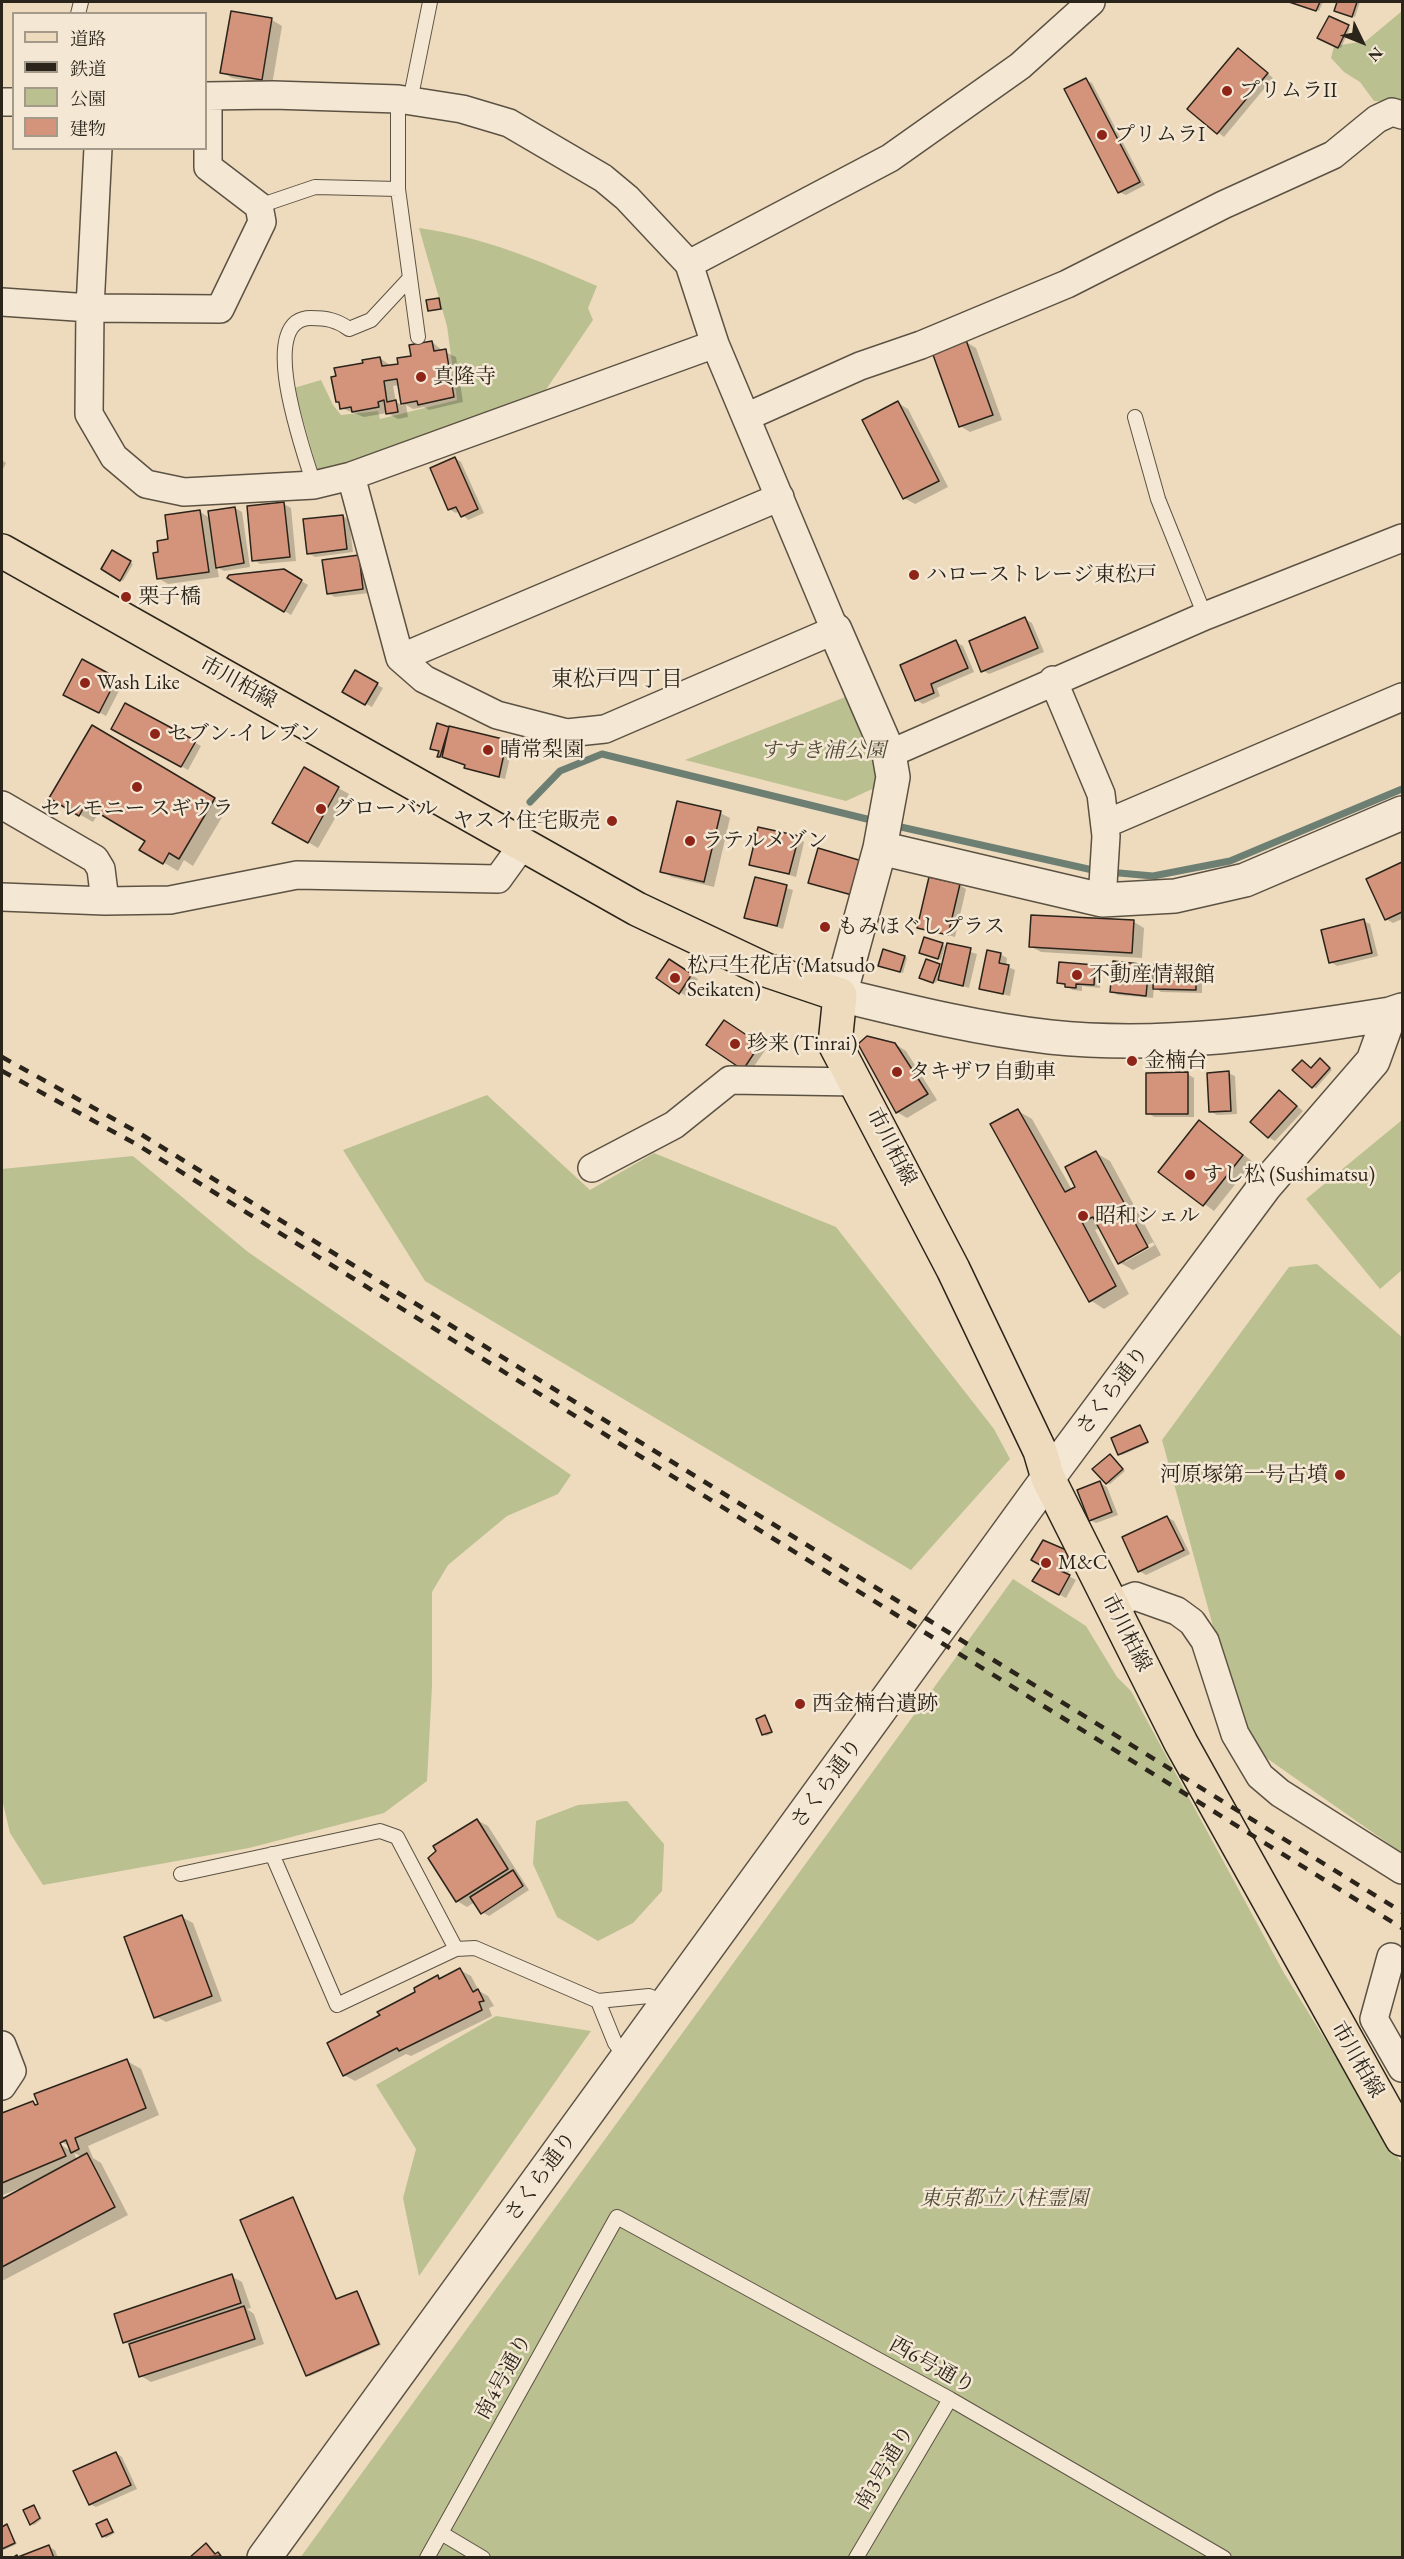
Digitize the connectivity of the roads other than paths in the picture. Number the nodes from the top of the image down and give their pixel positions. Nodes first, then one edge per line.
1 (430, 2) edge
2 (1091, 2) edge
3 (207, 96) edge
4 (404, 100) junction
5 (1402, 115) edge
6 (98, 150) edge
7 (398, 189) junction
8 (259, 206) junction
9 (689, 264) junction
10 (410, 278) junction
11 (2, 303) edge
12 (90, 308) junction
13 (418, 337) dead end
14 (715, 344) junction
15 (746, 417) junction
16 (1135, 417) dead end
17 (351, 476) junction
18 (314, 485) junction
19 (780, 497) junction
20 (1402, 538) edge
21 (2, 551) edge
22 (1205, 616) junction
23 (835, 630) junction
24 (400, 658) junction
25 (1053, 680) junction
26 (1402, 697) edge
27 (889, 753) junction
28 (2, 805) edge
29 (1402, 813) edge
30 (1105, 824) junction
31 (883, 832) junction
32 (524, 843) junction
33 (1103, 881) junction
34 (2, 897) edge
35 (105, 901) junction
36 (840, 995) junction
37 (1396, 1012) edge
38 (857, 1082) junction
39 (592, 1168) dead end
40 (1048, 1478) junction
41 (1112, 1605) junction
42 (272, 1854) junction
43 (1402, 1870) edge
44 (181, 1874) dead end
45 (456, 1949) junction
46 (1391, 1957) dead end
47 (598, 2001) junction
48 (667, 2004) junction
49 (2, 2045) edge
50 (627, 2059) junction
51 (1402, 2068) edge
52 (2, 2086) edge
53 (1402, 2139) edge
54 (617, 2217) joint
55 (950, 2399) junction
56 (441, 2533) junction
57 (264, 2558) edge
58 (427, 2558) edge
59 (483, 2558) edge
60 (856, 2558) edge
61 (1224, 2558) edge

1 - 4 lane
2 - 9 street
3 - 4 street
3 - 8 street
4 - 7 lane
4 - 9 street
5 - 15 street
6 - 12 street
7 - 8 lane
7 - 10 lane
8 - 12 street
9 - 14 street
10 - 13 lane
10 - 18 lane
11 - 12 street
12 - 18 street
14 - 15 street
14 - 17 street
15 - 19 street
16 - 22 lane
17 - 18 street
17 - 24 street
19 - 23 street
19 - 24 street
20 - 22 street
21 - 32 main road, 市川柏線
22 - 25 street
23 - 24 street
23 - 27 street
25 - 27 street
25 - 30 street
26 - 30 street
27 - 31 street
28 - 35 street
29 - 33 street
30 - 33 street
31 - 33 street
31 - 36 street
32 - 35 street
32 - 36 main road, 市川柏線
34 - 35 street
36 - 37 street
36 - 38 main road, 市川柏線
37 - 40 street, さくら通り
38 - 39 street
38 - 40 main road, 市川柏線
40 - 41 main road, 市川柏線
40 - 48 street, さくら通り
41 - 43 street
41 - 53 main road, 市川柏線
42 - 44 lane
42 - 45 lane
42 - 45 lane
45 - 47 lane
46 - 51 street
47 - 48 lane
47 - 50 lane
48 - 50 street, さくら通り
49 - 52 street
50 - 57 street, さくら通り
54 - 55 lane, 西6号通り
54 - 56 lane, 南4号通り
55 - 60 lane, 南3号通り
55 - 61 lane, 西6号通り
56 - 58 lane, 南4号通り
56 - 59 lane

